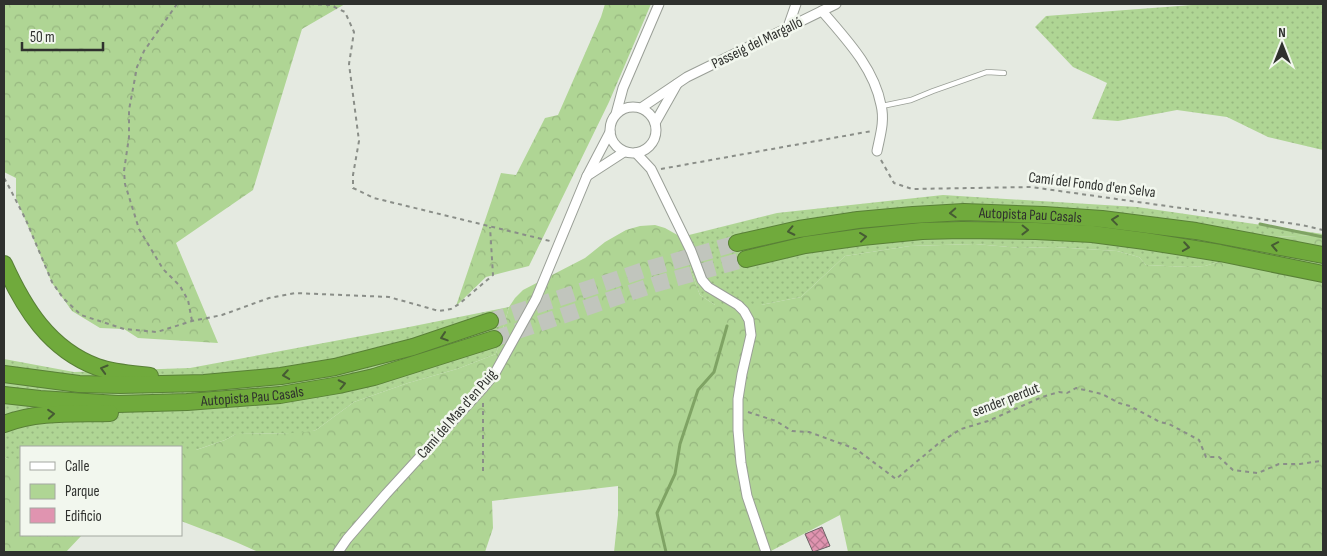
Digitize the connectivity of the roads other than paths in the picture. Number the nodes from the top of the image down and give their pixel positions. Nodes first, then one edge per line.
1 (659, 4) edge
2 (796, 4) edge
3 (836, 4) edge
4 (822, 10) junction
5 (788, 27) junction
6 (1004, 73) dead end
7 (678, 82) junction
8 (623, 88) junction
9 (882, 106) junction
10 (636, 108) junction
11 (616, 114) junction
12 (655, 123) junction
13 (610, 132) junction
14 (650, 147) junction
15 (877, 151) road end
16 (624, 152) junction
17 (636, 153) junction
18 (651, 169) junction
19 (587, 176) junction
20 (737, 243) tunnel mouth
21 (1323, 255) edge
22 (746, 259) tunnel mouth
23 (4, 264) edge
24 (1323, 274) edge
25 (490, 322) tunnel mouth
26 (494, 339) tunnel mouth
27 (4, 374) edge
28 (204, 383) junction
29 (4, 395) edge
30 (259, 397) junction
31 (4, 424) edge
32 (338, 552) edge
33 (766, 552) edge

1 - 8 street
2 - 5 street
3 - 4 street, Passeig del Margalló
4 - 5 street, Passeig del Margalló
4 - 9 street
5 - 7 street, Passeig del Margalló
6 - 9 lane
7 - 10 street, Passeig del Margalló
7 - 12 street
8 - 10 street
8 - 11 street
9 - 15 street
10 - 11 street
10 - 12 street
11 - 13 street
12 - 14 street
13 - 16 street
13 - 19 street, Camí del Mas d'en Puig
14 - 17 street
14 - 18 street
16 - 17 street
16 - 19 street
17 - 18 street
18 - 33 street
19 - 32 street, Camí del Mas d'en Puig
21 -> 20 highway, Autopista Pau Casals
22 -> 24 highway, Autopista Pau Casals
28 -> 23 highway
25 -> 28 highway, Autopista Pau Casals
30 -> 26 highway, Autopista Pau Casals
27 - 28 highway, Autopista Pau Casals
29 - 30 highway, Autopista Pau Casals
31 -> 30 highway

